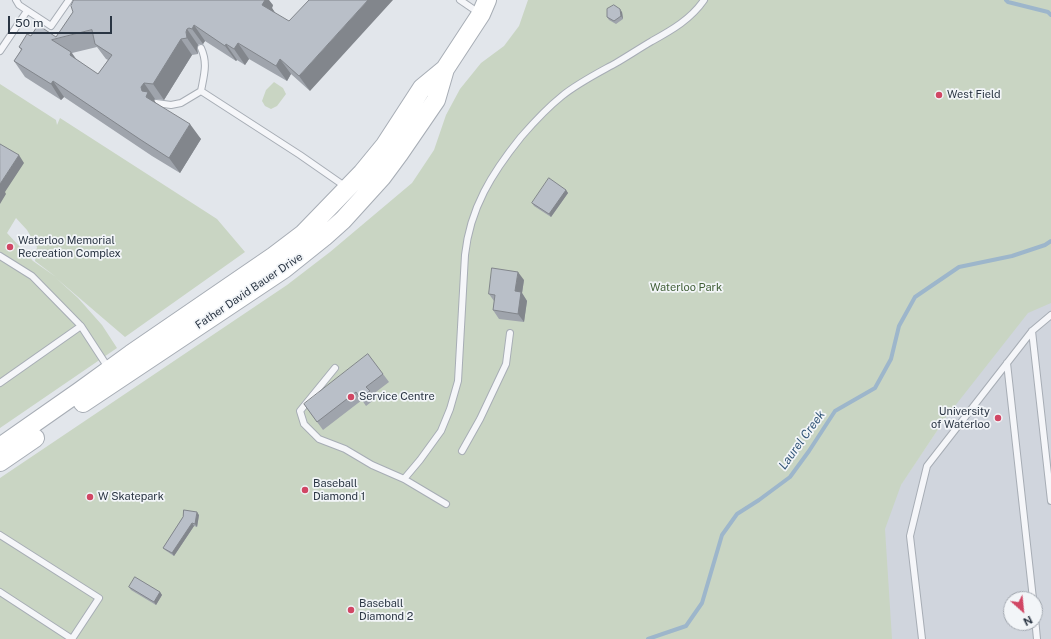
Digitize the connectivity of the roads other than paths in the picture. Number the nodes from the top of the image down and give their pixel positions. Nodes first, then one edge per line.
1 (16, 0) edge
2 (69, 0) edge
3 (460, 0) edge
4 (704, 0) edge
5 (486, 4) edge
6 (27, 11) junction
7 (200, 48) edge
8 (0, 51) edge
9 (201, 91) junction
10 (156, 103) edge
11 (355, 194) junction
12 (0, 256) edge
13 (1051, 315) edge
14 (81, 326) junction
15 (1032, 331) junction
16 (510, 333) dead end
17 (1007, 363) junction
18 (335, 368) dead end
19 (113, 375) junction
20 (0, 382) edge
21 (0, 447) edge
22 (462, 451) dead end
23 (0, 462) edge
24 (404, 479) junction
25 (1051, 501) edge
26 (446, 504) dead end
27 (0, 535) edge
28 (1032, 591) edge
29 (0, 592) edge
30 (922, 639) edge

1 - 6 lane
2 - 6 lane
3 - 5 lane
4 - 24 lane
5 - 11 street, Father David Bauer Drive
6 - 8 lane
7 - 9 lane
9 - 10 lane
9 - 11 lane
11 - 19 street, Father David Bauer Drive
12 - 14 lane
13 - 15 lane
14 - 19 lane
14 - 20 lane
15 - 17 lane
15 - 25 lane
16 - 22 lane
17 - 28 lane
17 - 30 lane
18 - 24 lane
19 - 21 street, Father David Bauer Drive
19 - 23 street, Father David Bauer Drive
24 - 26 lane
27 - 29 lane

